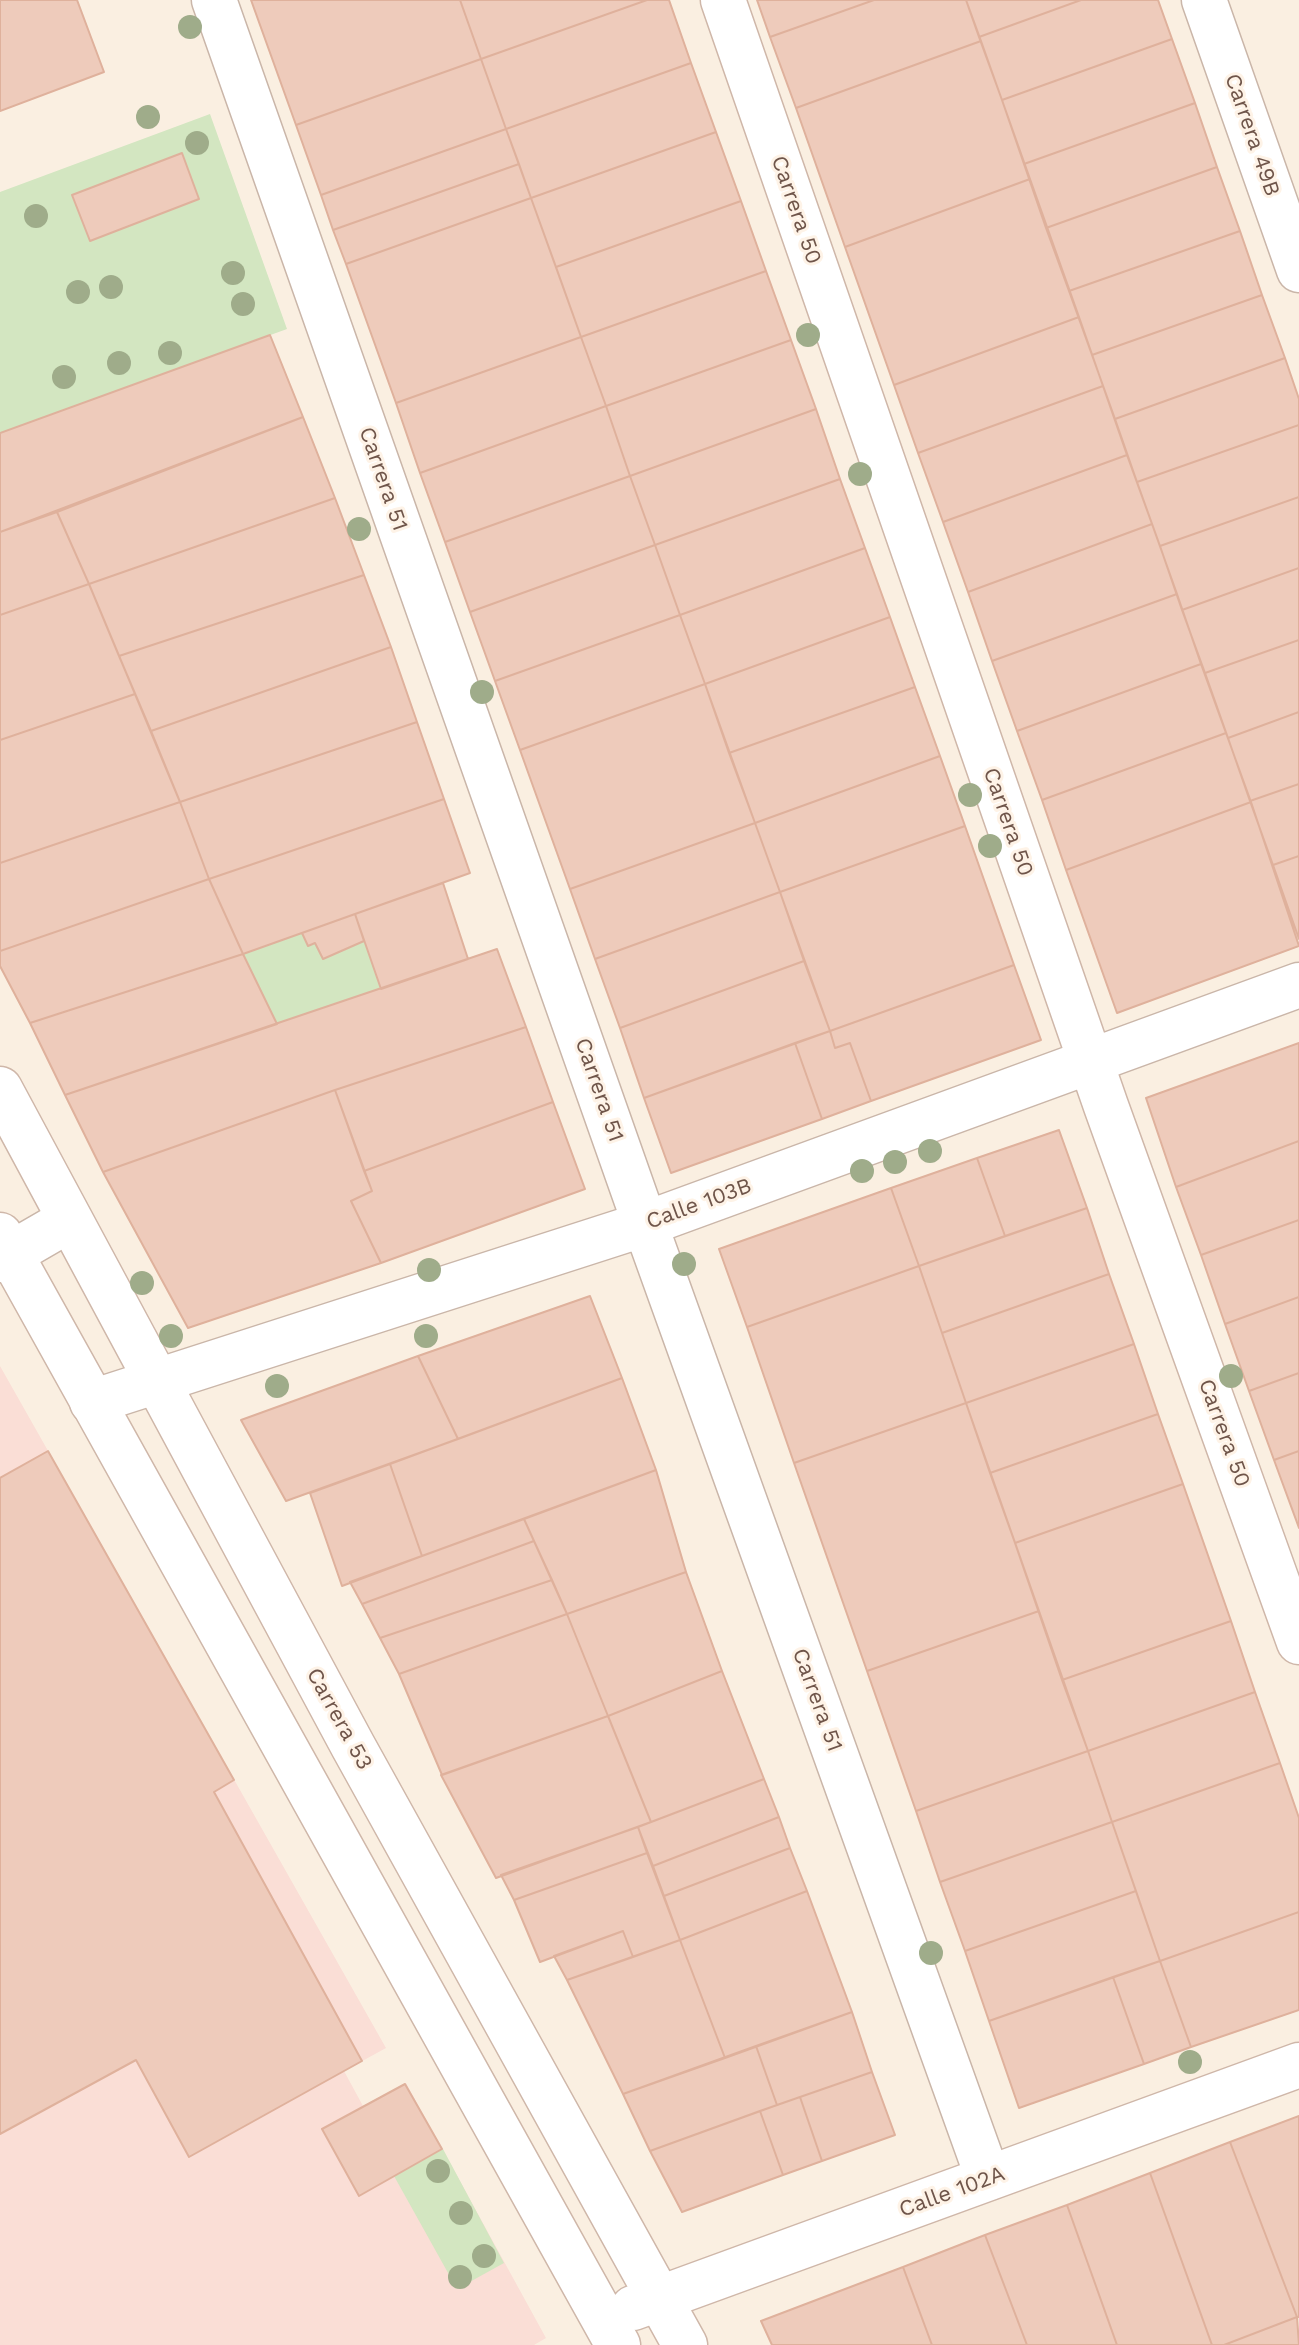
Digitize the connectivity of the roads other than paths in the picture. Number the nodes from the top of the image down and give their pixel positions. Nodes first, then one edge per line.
1 (214, 0) edge
2 (723, 0) edge
3 (1204, 0) edge
4 (1299, 270) edge
5 (1299, 985) edge
6 (1091, 1060) junction
7 (0, 1089) edge
8 (69, 1220) junction
9 (645, 1224) junction
10 (3, 1250) edge
11 (157, 1383) junction
12 (92, 1402) junction
13 (1299, 1642) edge
14 (1299, 2065) edge
15 (988, 2178) junction
16 (660, 2298) junction
17 (611, 2332) edge
18 (685, 2345) edge

1 - 9 street, Carrera 51
2 - 6 street, Carrera 50
3 - 4 street, Carrera 49B
5 - 6 street, Calle 103B
6 - 9 street, Calle 103B
6 - 13 street, Carrera 50
7 - 8 street, Carrera 53
8 - 10 street
8 - 11 street, Carrera 53
9 - 11 street, Calle 103B
9 - 15 street, Carrera 51
10 - 12 street
11 - 12 street, Calle 103B
11 - 16 street, Carrera 53
12 - 17 street
14 - 15 street, Calle 102A
15 - 16 street, Calle 102A
16 - 17 street, Calle 102A
16 - 18 street, Carrera 53

